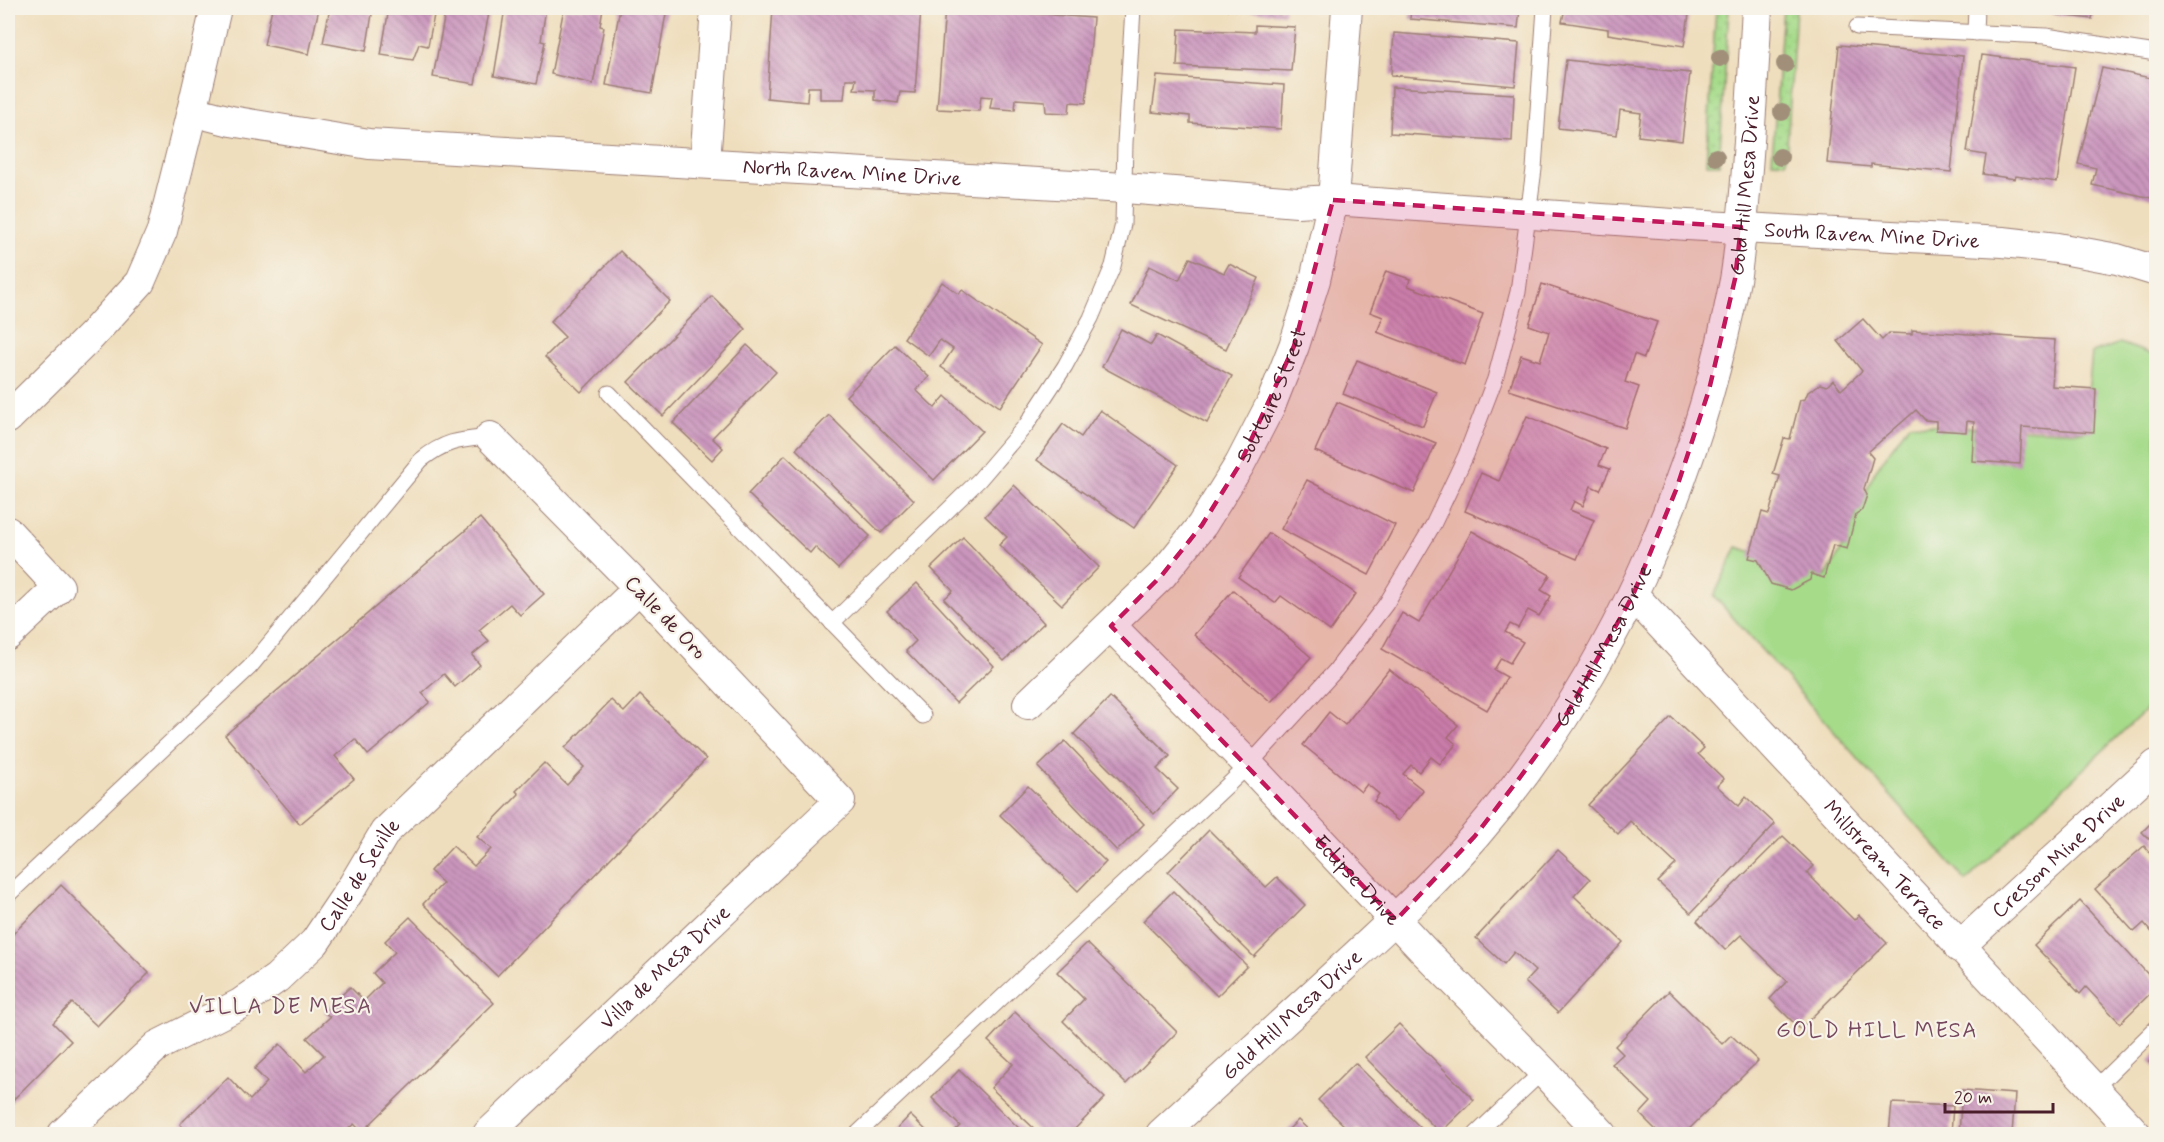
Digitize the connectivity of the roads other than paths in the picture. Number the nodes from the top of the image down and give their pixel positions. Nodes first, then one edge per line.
1 (216, 8) edge
2 (716, 8) edge
3 (1133, 8) edge
4 (1347, 8) edge
5 (1545, 8) edge
6 (1757, 8) edge
7 (1976, 8) edge
8 (1857, 27) dead end
9 (1974, 33) junction
10 (2157, 53) edge
11 (192, 111) junction
12 (705, 163) junction
13 (1125, 188) junction
14 (1333, 200) junction
15 (1529, 214) junction
16 (1741, 227) junction
17 (2157, 271) edge
18 (609, 393) dead end
19 (8, 418) edge
20 (490, 437) joint
21 (8, 532) edge
22 (639, 588) junction
23 (1632, 595) junction
24 (832, 623) junction
25 (1110, 626) junction
26 (8, 635) edge
27 (1028, 704) dead end
28 (923, 716) dead end
29 (1249, 765) junction
30 (2157, 765) edge
31 (840, 801) joint
32 (8, 895) edge
33 (1396, 920) junction
34 (1959, 947) junction
35 (2157, 1028) edge
36 (1543, 1071) junction
37 (2094, 1089) junction
38 (63, 1134) edge
39 (488, 1134) edge
40 (857, 1134) edge
41 (1161, 1134) edge
42 (1476, 1134) edge
43 (1602, 1134) edge
44 (2136, 1134) edge

1 - 11 street
2 - 12 street
3 - 13 lane
4 - 14 street, Solitaire Street
5 - 15 lane
6 - 16 street, Gold Hill Mesa Drive
7 - 9 lane
8 - 9 lane
9 - 10 lane
11 - 12 street, North Raven Mine Drive
11 - 19 street
12 - 13 street, North Raven Mine Drive
13 - 14 street, North Raven Mine Drive
13 - 24 lane
14 - 15 street, South Raven Mine Drive
14 - 25 street, Solitaire Street
15 - 16 street, South Raven Mine Drive
15 - 29 lane
16 - 17 street, South Raven Mine Drive
16 - 23 street, Gold Hill Mesa Drive
18 - 24 lane
20 - 22 street, Calle de Oro
20 - 32 lane
21 - 26 street
22 - 31 street, Calle de Oro
22 - 38 street, Calle de Seville
23 - 33 street, Gold Hill Mesa Drive
23 - 34 street, Millstream Terrace
24 - 28 lane
25 - 27 street, Solitaire Street
25 - 29 street, Eclipse Drive
29 - 33 street, Eclipse Drive
29 - 40 lane
30 - 34 street, Cresson Mine Drive
31 - 39 street, Villa de Mesa Drive
33 - 36 street, Eclipse Drive
33 - 41 street, Gold Hill Mesa Drive
34 - 37 street, Millstream Terrace
35 - 37 lane
36 - 42 lane
36 - 43 street, Eclipse Drive
37 - 44 street, Millstream Terrace

